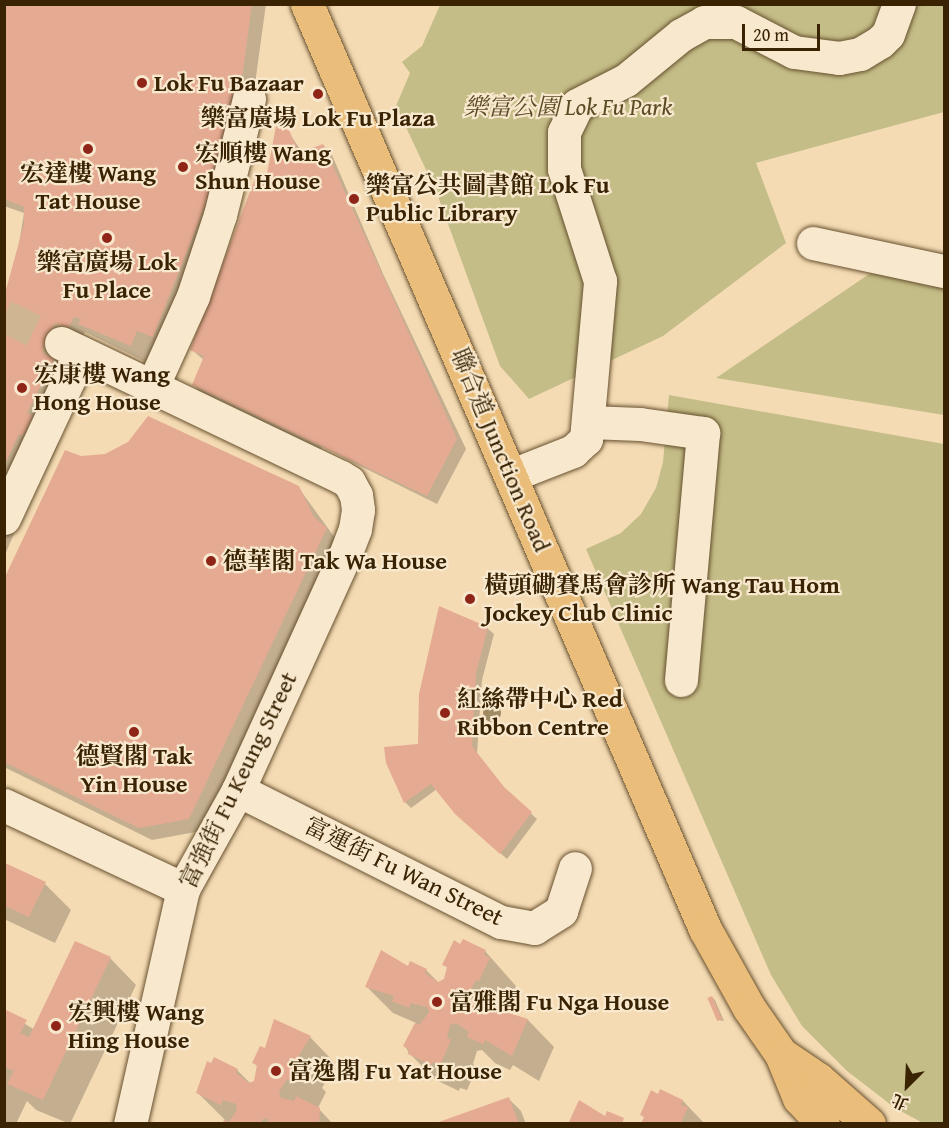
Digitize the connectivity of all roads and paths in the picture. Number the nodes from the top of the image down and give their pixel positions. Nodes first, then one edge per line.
1 (307, 4) edge
2 (899, 4) edge
3 (249, 99) dead end
4 (813, 243) dead end
5 (945, 272) edge
6 (152, 387) junction
7 (589, 422) junction
8 (512, 475) junction
9 (4, 518) edge
10 (681, 680) dead end
11 (238, 790) junction
12 (4, 805) edge
13 (575, 868) dead end
14 (183, 889) junction
15 (781, 1054) junction
16 (130, 1124) edge
17 (823, 1124) edge
18 (869, 1124) edge

1 - 8 main road, 聯合道 Junction Road
2 - 7 street
3 - 6 street
4 - 5 street
6 - 9 street
6 - 11 street, 富強街 Fu Keung Street
7 - 8 street
7 - 10 street
8 - 15 main road, 聯合道 Junction Road
11 - 13 street, 富運街 Fu Wan Street
11 - 14 street, 富強街 Fu Keung Street
12 - 14 street
14 - 16 street, 富強街 Fu Keung Street
15 - 17 main road, 聯合道 Junction Road
15 - 18 main road, 聯合道 Junction Road

